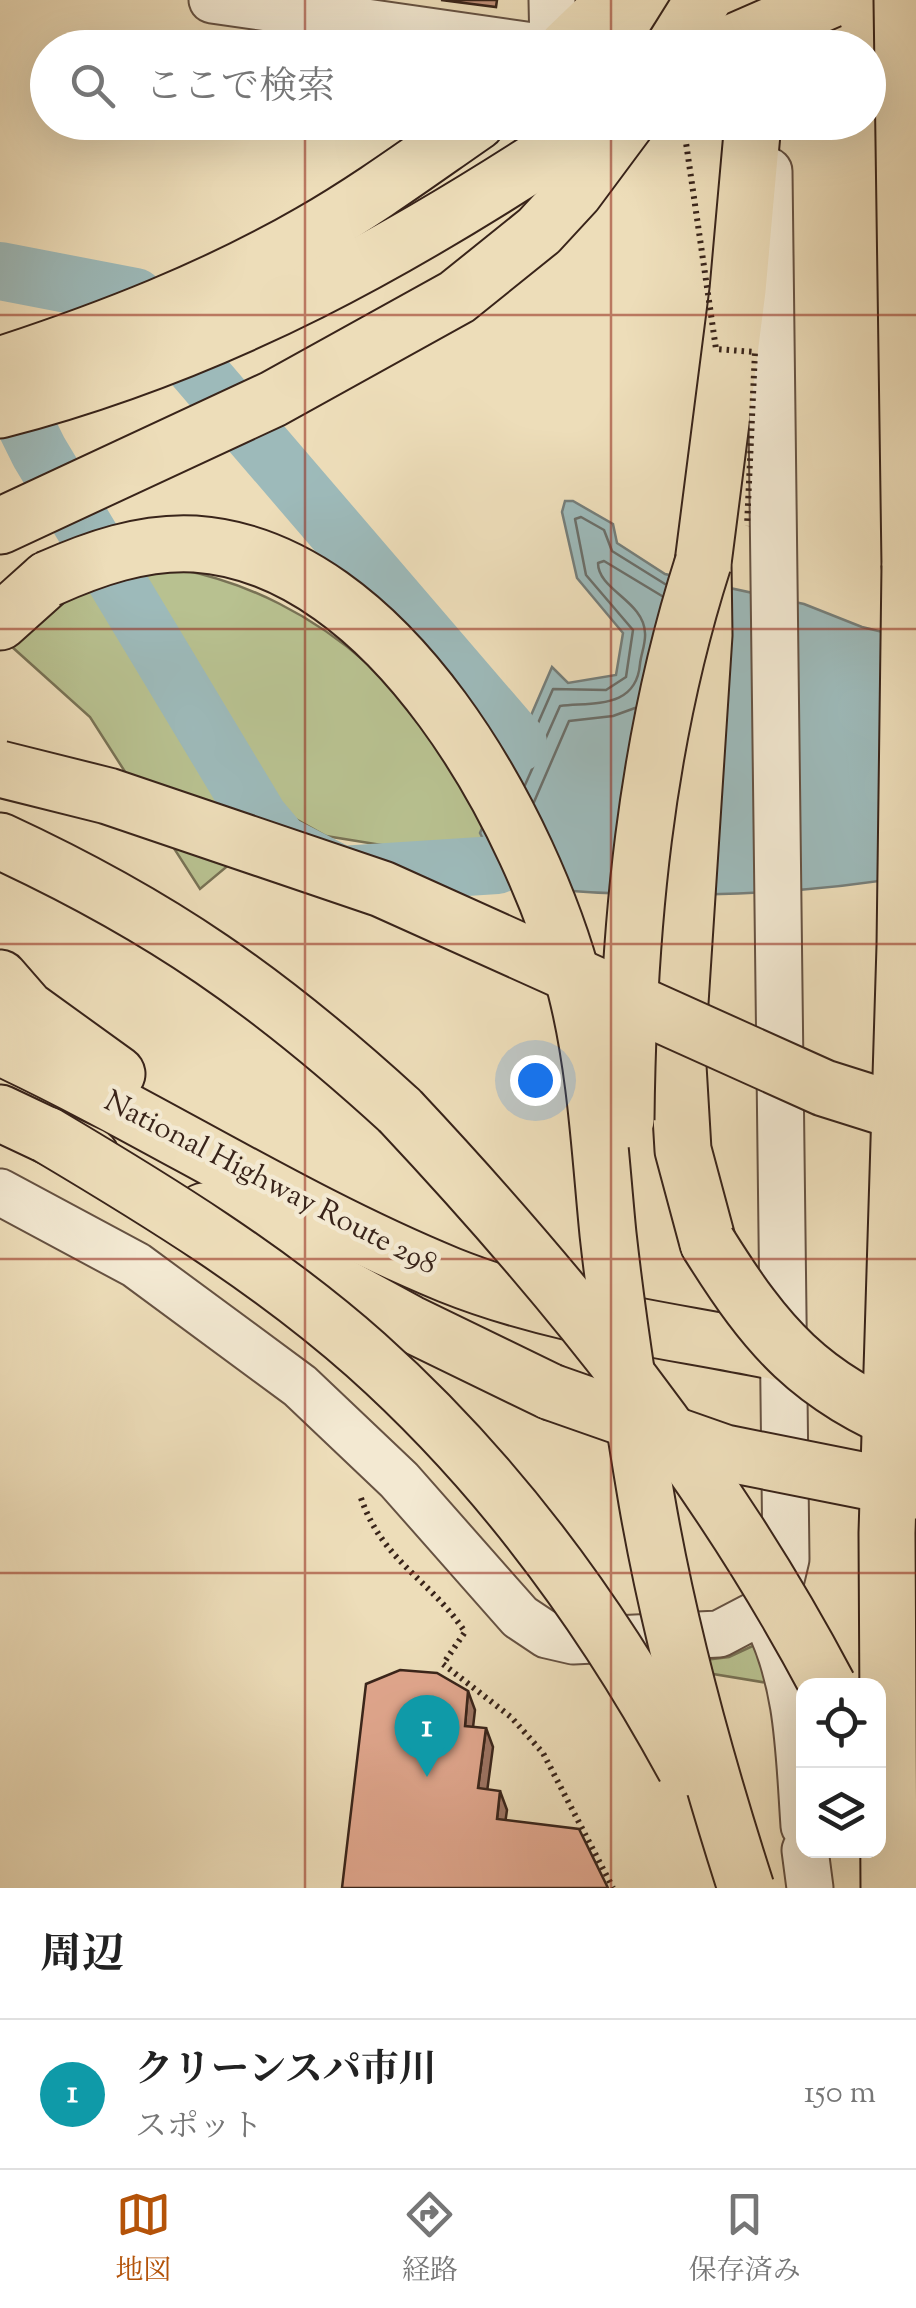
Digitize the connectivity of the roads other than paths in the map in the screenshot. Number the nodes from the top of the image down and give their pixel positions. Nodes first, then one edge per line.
1 (212, 0) edge
2 (552, 0) edge
3 (616, 0) edge
4 (652, 0) edge
5 (703, 0) edge
6 (764, 0) edge
7 (830, 0) edge
8 (902, 0) edge
9 (423, 30) edge
10 (551, 30) edge
11 (585, 30) edge
12 (636, 30) edge
13 (685, 30) edge
14 (761, 30) edge
15 (763, 30) edge
16 (451, 140) edge
17 (568, 140) edge
18 (569, 140) edge
19 (614, 140) edge
20 (751, 140) edge
21 (768, 140) edge
22 (367, 347) junction
23 (0, 365) edge
24 (0, 410) edge
25 (0, 526) edge
26 (703, 563) junction
27 (0, 622) edge
28 (0, 768) edge
29 (0, 841) edge
30 (0, 978) edge
31 (0, 1047) edge
32 (916, 1117) edge
33 (24, 1124) edge
34 (192, 1146) junction
35 (0, 1192) edge
36 (782, 1353) junction
37 (916, 1372) edge
38 (630, 1403) junction
39 (916, 1430) edge
40 (916, 1491) edge
41 (763, 1612) junction
42 (823, 1678) edge
43 (798, 1768) edge
44 (886, 1828) edge
45 (806, 1858) edge
46 (743, 1888) edge
47 (810, 1888) edge
48 (889, 1888) edge
49 (907, 1888) edge

1 - 9 street
2 - 10 street
3 - 11 highway
4 - 12 highway
5 - 13 highway, bridge
6 - 15 highway
7 - 14 highway, bridge
8 - 48 highway, bridge
16 - 23 highway
17 - 22 highway
18 - 24 highway
19 - 22 highway
20 - 26 highway
21 - 36 street
22 - 25 highway
26 - 38 highway, bridge
26 - 39 highway, bridge
27 - 38 highway, bridge
28 - 32 highway, bridge
29 - 42 highway, bridge
30 - 34 highway
31 - 34 highway, National Highway Route 298
33 - 40 highway, bridge
33 - 46 highway, bridge
34 - 36 highway, National Highway Route 298
35 - 41 street
36 - 37 street
36 - 41 street
38 - 46 highway, bridge
41 - 43 street
44 - 49 highway, bridge
45 - 47 street

